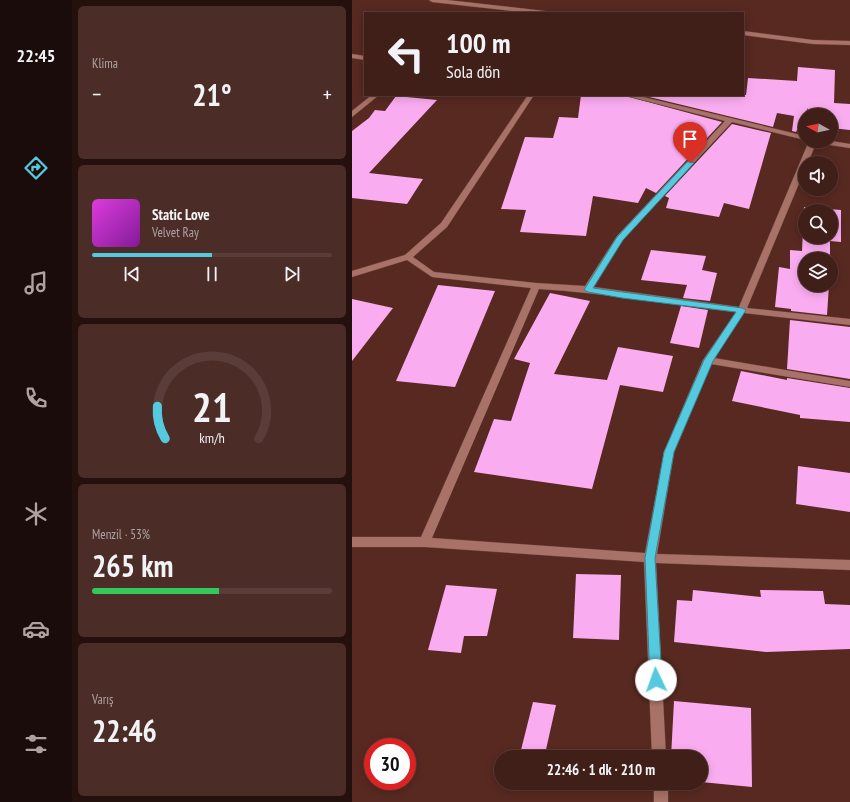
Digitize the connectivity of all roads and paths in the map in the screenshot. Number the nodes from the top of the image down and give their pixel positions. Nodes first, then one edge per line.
1 (432, 0) edge
2 (536, 12) edge
3 (744, 33) edge
4 (850, 43) edge
5 (352, 56) edge
6 (364, 58) edge
7 (375, 96) edge
8 (530, 96) edge
9 (630, 96) edge
10 (352, 115) edge
11 (730, 120) junction
12 (798, 136) edge
13 (838, 144) edge
14 (850, 146) edge
15 (810, 148) edge
16 (408, 257) junction
17 (352, 274) edge
18 (536, 286) junction
19 (588, 290) junction
20 (742, 310) junction
21 (850, 322) edge
22 (708, 360) junction
23 (850, 384) edge
24 (352, 542) edge
25 (425, 542) junction
26 (650, 558) junction
27 (850, 565) edge
28 (659, 750) edge
29 (661, 790) edge
30 (661, 802) edge

1 - 2 street
3 - 4 street
5 - 6 street
7 - 10 street
8 - 16 street
9 - 11 street
11 - 12 street
11 - 19 street
13 - 14 street
15 - 20 street
16 - 17 street
16 - 18 street
18 - 19 street
18 - 25 street
19 - 20 street
20 - 21 street
20 - 22 street
22 - 23 street
22 - 26 street
24 - 25 street
25 - 26 street
26 - 27 street
26 - 28 street
29 - 30 street

